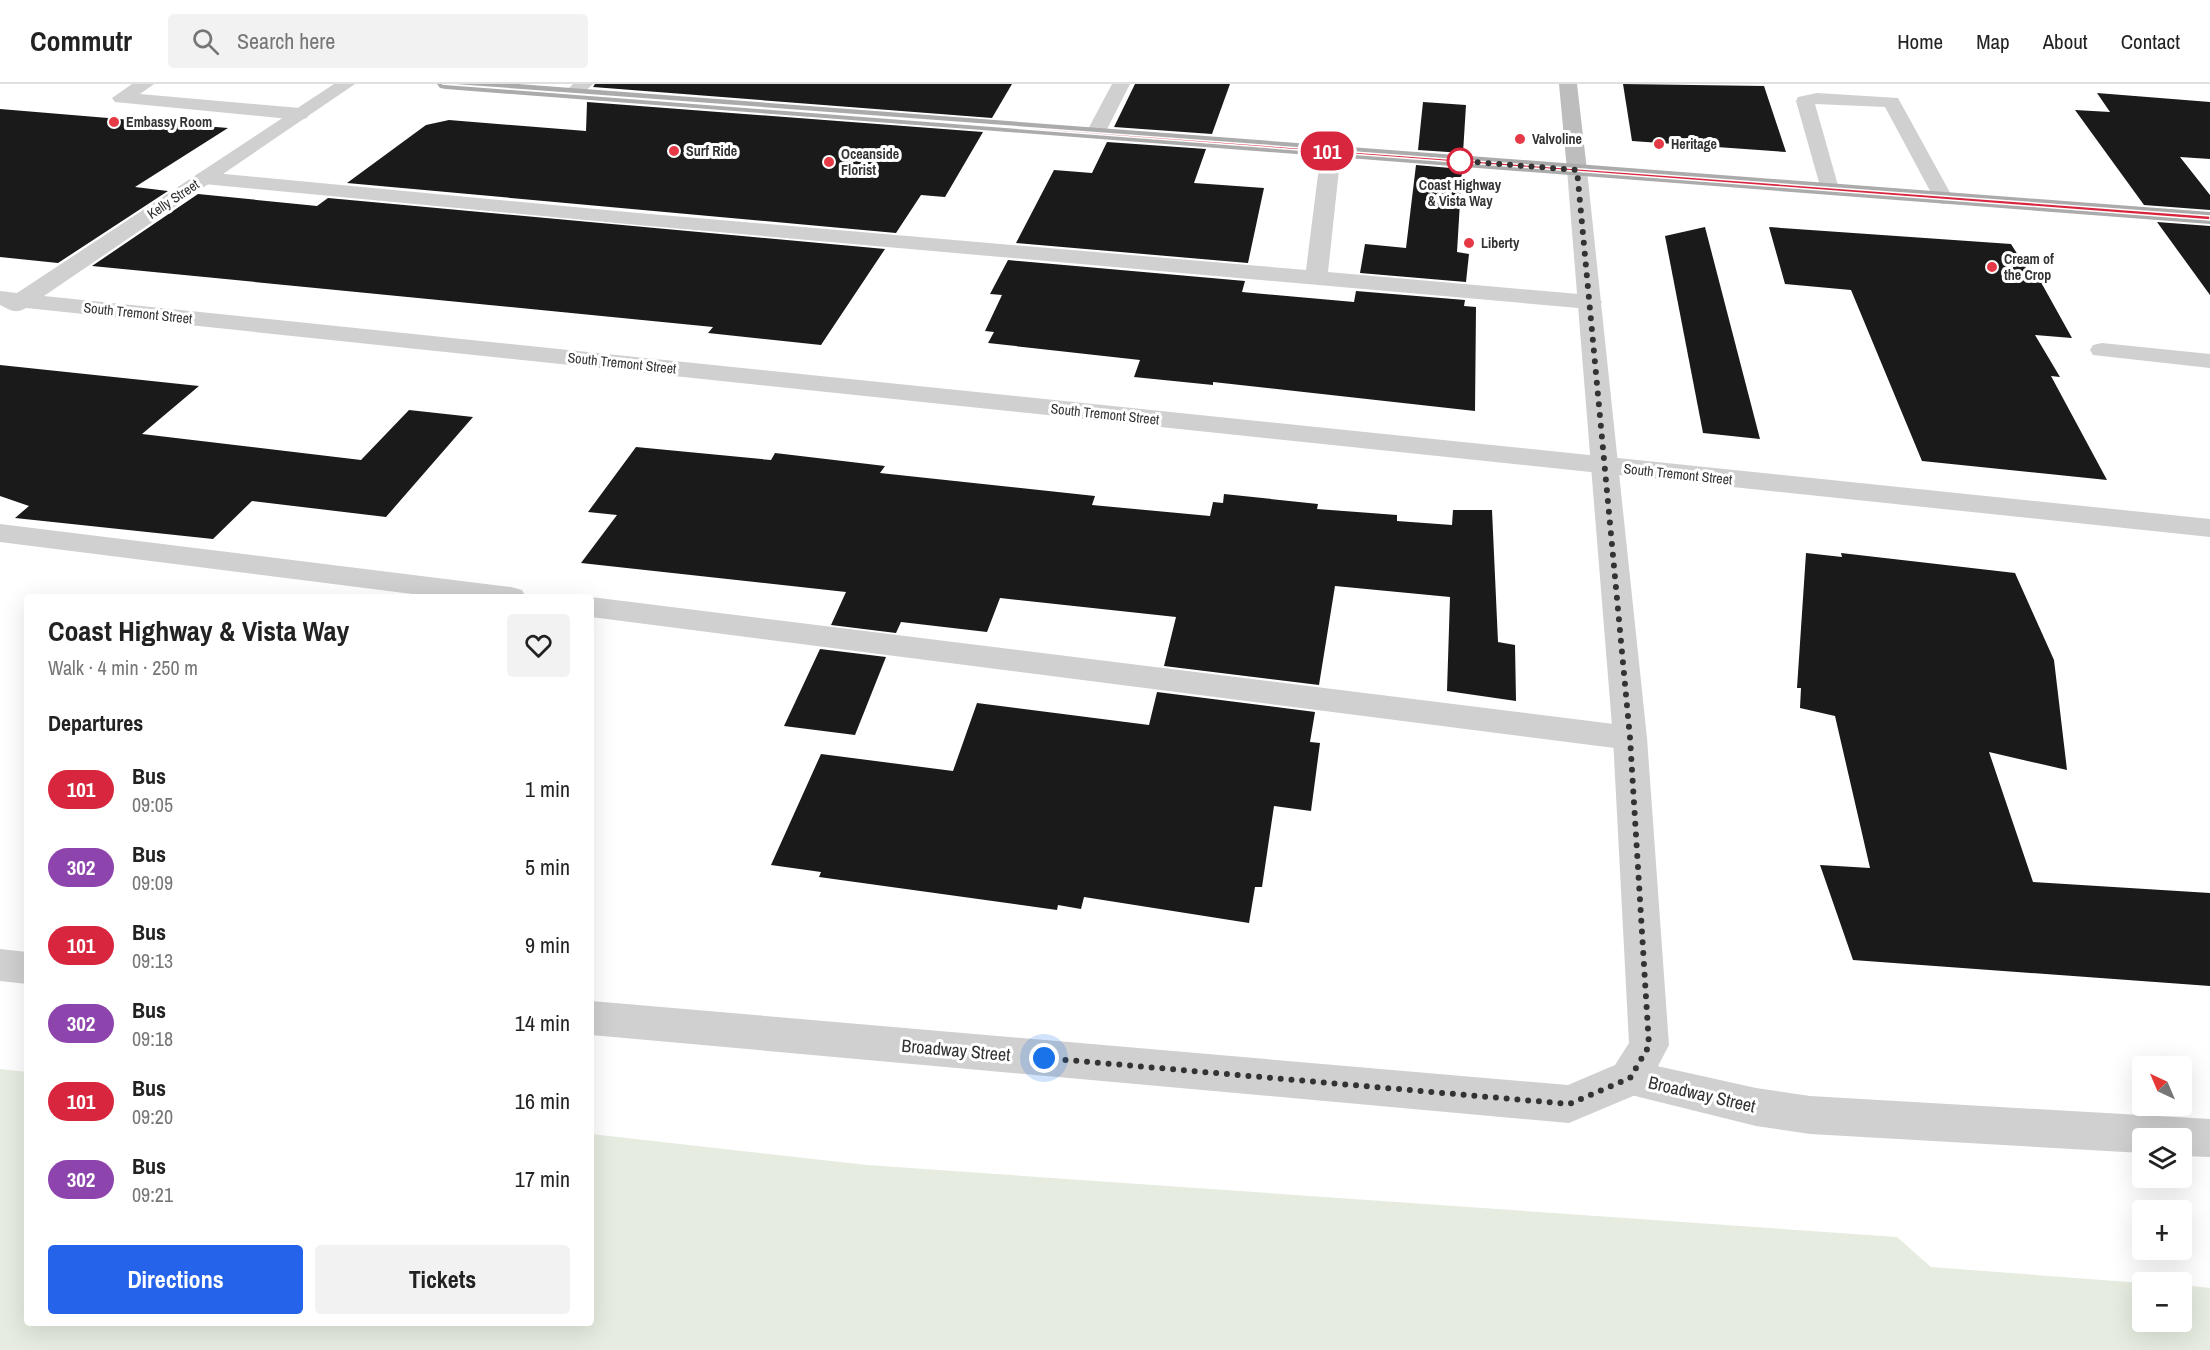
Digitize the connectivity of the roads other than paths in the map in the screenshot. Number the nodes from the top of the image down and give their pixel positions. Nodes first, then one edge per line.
1 (145, 84) edge
2 (346, 84) edge
3 (446, 84) edge
4 (1121, 84) edge
5 (1568, 84) edge
6 (1877, 84) edge
7 (578, 89) edge
8 (1891, 102) junction
9 (300, 114) junction
10 (1096, 133) junction
11 (1331, 151) junction
12 (1577, 170) junction
13 (204, 178) junction
14 (1828, 189) junction
15 (1943, 198) junction
16 (2210, 218) edge
17 (1316, 278) junction
18 (1590, 302) junction
19 (7, 304) edge
20 (2102, 350) dead end
21 (2210, 361) edge
22 (1605, 466) junction
23 (2210, 528) edge
24 (0, 533) edge
25 (487, 594) edge
26 (594, 607) edge
27 (1630, 738) junction
28 (0, 965) edge
29 (24, 968) edge
30 (594, 1018) edge
31 (1630, 1078) junction
32 (2210, 1138) edge

1 - 9 street
2 - 9 street, Kelly Street
3 - 7 main road
4 - 10 street
5 - 12 main road
6 - 8 street
7 - 10 main road
8 - 14 street
8 - 15 street
9 - 13 street, Kelly Street
10 - 11 main road
11 - 12 main road
11 - 17 street
12 - 14 main road
12 - 18 street
13 - 17 street
13 - 19 street, Kelly Street
14 - 15 main road
15 - 16 main road
17 - 18 street
18 - 22 street
19 - 22 street, South Tremont Street
20 - 21 street
22 - 23 street, South Tremont Street
22 - 27 street
24 - 25 street
26 - 27 street
27 - 31 street
28 - 29 street
30 - 31 street, Broadway Street
31 - 32 street, Broadway Street

